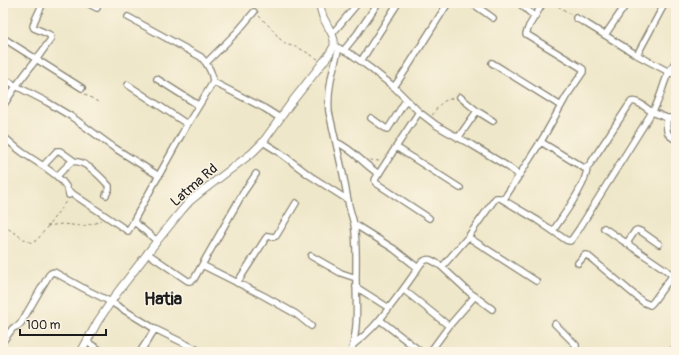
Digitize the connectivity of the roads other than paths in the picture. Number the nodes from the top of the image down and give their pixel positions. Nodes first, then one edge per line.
1 (43, 3) edge
2 (87, 3) edge
3 (318, 3) edge
4 (358, 3) edge
5 (378, 3) edge
6 (398, 3) edge
7 (448, 3) edge
8 (472, 3) edge
9 (519, 3) edge
10 (544, 3) edge
11 (627, 3) edge
12 (665, 3) edge
13 (97, 8) dead end
14 (254, 12) road end
15 (128, 17) dead end
16 (535, 17) junction
17 (493, 18) dead end
18 (576, 18) road end
19 (332, 34) junction
20 (605, 35) junction
21 (3, 38) edge
22 (339, 48) junction
23 (637, 55) junction
24 (36, 59) junction
25 (361, 61) junction
26 (676, 61) edge
27 (206, 63) junction
28 (492, 63) dead end
29 (669, 72) junction
30 (676, 74) edge
31 (3, 78) edge
32 (157, 79) dead end
33 (213, 82) junction
34 (128, 85) dead end
35 (16, 86) junction
36 (394, 87) junction
37 (82, 88) road end
38 (460, 97) road end
39 (406, 100) junction
40 (198, 105) junction
41 (3, 106) edge
42 (561, 106) junction
43 (476, 110) junction
44 (418, 112) junction
45 (652, 112) junction
46 (280, 118) junction
47 (371, 118) dead end
48 (667, 118) junction
49 (676, 118) edge
50 (493, 121) dead end
51 (187, 124) junction
52 (3, 136) edge
53 (458, 138) junction
54 (676, 140) edge
55 (263, 142) junction
56 (336, 142) junction
57 (541, 142) junction
58 (396, 147) junction
59 (74, 161) junction
60 (43, 166) junction
61 (588, 168) junction
62 (256, 174) dead end
63 (379, 174) junction
64 (519, 175) junction
65 (57, 176) junction
66 (159, 176) junction
67 (460, 188) dead end
68 (106, 195) dead end
69 (504, 199) junction
70 (348, 200) junction
71 (296, 203) dead end
72 (429, 218) dead end
73 (134, 221) junction
74 (354, 224) junction
75 (604, 228) dead end
76 (553, 231) junction
77 (468, 237) junction
78 (156, 241) junction
79 (627, 243) junction
80 (659, 244) dead end
81 (147, 253) junction
82 (312, 256) dead end
83 (578, 263) dead end
84 (202, 265) junction
85 (442, 267) junction
86 (418, 268) junction
87 (674, 276) edge
88 (356, 278) junction
89 (536, 281) dead end
90 (237, 283) junction
91 (356, 287) junction
92 (404, 290) junction
93 (474, 296) junction
94 (111, 302) junction
95 (389, 308) junction
96 (492, 309) dead end
97 (380, 320) junction
98 (555, 324) dead end
99 (311, 326) dead end
100 (450, 326) junction
101 (155, 329) junction
102 (3, 341) edge
103 (87, 342) junction
104 (354, 344) junction
105 (676, 346) edge
106 (81, 352) edge
107 (104, 352) edge
108 (140, 352) edge
109 (202, 352) edge
110 (351, 352) edge
111 (421, 352) edge
112 (430, 352) edge
113 (573, 352) edge
114 (671, 352) edge

1 - 24 street
2 - 13 street
3 - 19 street
4 - 19 street
5 - 22 street
6 - 25 street
7 - 36 street
8 - 17 street
9 - 16 street
10 - 16 street
11 - 20 street
12 - 23 street
14 - 27 street
15 - 27 street
16 - 42 street
18 - 20 street
19 - 22 street
20 - 23 street
21 - 24 street
22 - 25 street
22 - 46 street, Latma Rd
22 - 56 street
23 - 29 street
24 - 35 street
24 - 37 street
25 - 36 street
26 - 29 street
27 - 33 street
28 - 42 street
29 - 30 street
29 - 45 street
31 - 35 street
32 - 40 street
33 - 40 street
33 - 46 street
34 - 51 street
35 - 41 street
35 - 66 street
36 - 39 street
38 - 43 street
39 - 44 street
39 - 47 street
40 - 51 street
42 - 57 street
43 - 50 street
43 - 53 street
44 - 53 street
44 - 58 street
45 - 48 street
45 - 61 street
45 - 76 street
46 - 55 street, Latma Rd
48 - 49 street
48 - 54 street
51 - 66 street
52 - 60 street
53 - 64 street
55 - 70 street
55 - 78 street, Latma Rd
56 - 63 street
56 - 70 street
57 - 61 street
57 - 64 street
58 - 63 street
58 - 67 street
59 - 60 street
59 - 65 street
59 - 68 street
60 - 65 street
61 - 76 street
62 - 84 street
63 - 72 street
64 - 69 street
65 - 73 street
66 - 73 street
69 - 76 street
69 - 77 street
70 - 74 street
71 - 90 street
73 - 78 street
74 - 86 street
74 - 88 street
75 - 79 street
77 - 85 street
77 - 89 street
78 - 81 street, Latma Rd
79 - 80 street
79 - 87 street
81 - 84 street
81 - 94 street, Latma Rd
82 - 88 street
83 - 87 street
84 - 90 street
85 - 86 street
85 - 93 street
86 - 92 street
88 - 91 street
90 - 99 street
91 - 95 street
91 - 104 street
92 - 95 street
92 - 100 street
93 - 96 street
93 - 100 street
94 - 101 street
94 - 102 street
94 - 103 street, Latma Rd
95 - 97 street
97 - 104 street
97 - 111 street
98 - 113 street
100 - 112 street
101 - 108 street
101 - 109 street
103 - 106 street, Latma Rd
103 - 107 street
104 - 110 street
105 - 114 street

